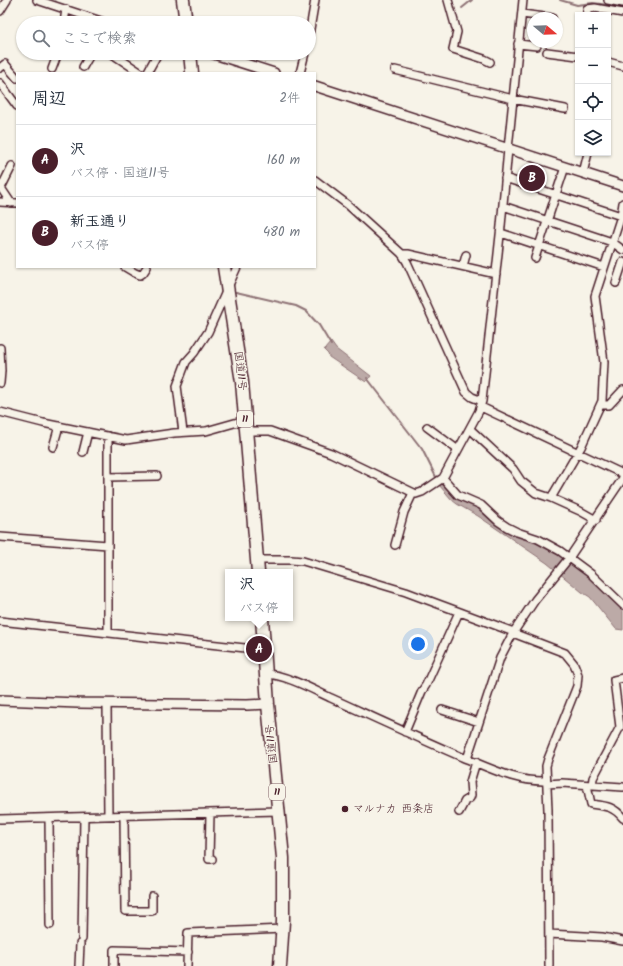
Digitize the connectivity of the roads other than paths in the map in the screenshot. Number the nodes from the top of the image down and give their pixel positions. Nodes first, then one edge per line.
1 (7, 0) edge
2 (37, 0) edge
3 (183, 0) edge
4 (315, 0) edge
5 (448, 0) edge
6 (523, 0) edge
7 (608, 0) edge
8 (623, 3) edge
9 (66, 9) junction
10 (0, 11) edge
11 (587, 12) edge
12 (623, 13) edge
13 (522, 14) junction
14 (527, 15) edge
15 (65, 16) edge
16 (87, 16) edge
17 (185, 16) edge
18 (312, 16) edge
19 (518, 44) junction
20 (527, 45) edge
21 (547, 52) dead end
22 (575, 56) edge
23 (55, 60) edge
24 (87, 60) edge
25 (122, 60) edge
26 (154, 60) edge
27 (191, 60) edge
28 (233, 60) edge
29 (303, 60) edge
30 (490, 62) dead end
31 (611, 63) edge
32 (623, 66) edge
33 (0, 67) edge
34 (83, 67) dead end
35 (52, 69) dead end
36 (395, 70) dead end
37 (140, 72) edge
38 (148, 72) edge
39 (192, 72) edge
40 (271, 72) edge
41 (300, 72) edge
42 (16, 77) edge
43 (0, 83) edge
44 (316, 86) edge
45 (513, 99) junction
46 (16, 105) edge
47 (565, 110) dead end
48 (508, 149) junction
49 (587, 156) edge
50 (12, 166) dead end
51 (565, 167) junction
52 (583, 173) junction
53 (505, 178) junction
54 (316, 181) edge
55 (623, 186) edge
56 (556, 194) junction
57 (0, 202) edge
58 (14, 203) edge
59 (623, 203) edge
60 (503, 206) junction
61 (621, 216) junction
62 (547, 221) junction
63 (501, 232) junction
64 (623, 238) edge
65 (614, 239) junction
66 (539, 246) junction
67 (623, 250) edge
68 (402, 254) junction
69 (466, 255) dead end
70 (535, 258) dead end
71 (623, 262) edge
72 (463, 266) junction
73 (604, 267) junction
74 (127, 268) edge
75 (146, 268) edge
76 (224, 268) edge
77 (237, 268) edge
78 (496, 274) junction
79 (616, 283) dead end
80 (228, 290) junction
81 (0, 348) edge
82 (0, 383) edge
83 (623, 390) edge
84 (482, 404) junction
85 (601, 405) junction
86 (0, 412) edge
87 (59, 426) junction
88 (245, 426) junction
89 (427, 427) dead end
90 (470, 429) junction
91 (88, 432) junction
92 (183, 432) junction
93 (108, 436) junction
94 (54, 447) dead end
95 (458, 450) junction
96 (83, 452) dead end
97 (578, 452) junction
98 (623, 474) edge
99 (157, 476) dead end
100 (108, 477) junction
101 (623, 478) edge
102 (440, 480) junction
103 (413, 492) junction
104 (551, 498) junction
105 (596, 520) junction
106 (0, 537) edge
107 (108, 545) junction
108 (395, 545) dead end
109 (568, 560) junction
110 (258, 566) edge
111 (623, 605) edge
112 (459, 612) junction
113 (0, 621) edge
114 (262, 621) edge
115 (108, 632) junction
116 (513, 633) junction
117 (264, 650) junction
118 (266, 674) junction
119 (623, 678) edge
120 (0, 700) edge
121 (107, 704) junction
122 (268, 704) junction
123 (442, 710) dead end
124 (479, 722) junction
125 (405, 732) junction
126 (467, 758) junction
127 (476, 762) junction
128 (546, 782) junction
129 (590, 785) junction
130 (623, 787) edge
131 (279, 812) junction
132 (459, 812) dead end
133 (210, 813) junction
134 (108, 816) junction
135 (124, 816) junction
136 (84, 817) junction
137 (49, 818) junction
138 (623, 818) edge
139 (0, 819) edge
140 (212, 859) dead end
141 (152, 896) dead end
142 (50, 925) dead end
143 (283, 929) junction
144 (549, 934) junction
145 (623, 940) edge
146 (188, 952) junction
147 (79, 966) edge
148 (114, 966) edge
149 (187, 966) edge
150 (280, 966) edge
151 (549, 966) edge

1 - 10 street
2 - 9 street
3 - 17 highway
4 - 18 street
5 - 30 street
6 - 13 street
7 - 8 street
9 - 15 street
9 - 16 street
11 - 12 street
13 - 14 street
13 - 19 street
19 - 20 street
19 - 45 street
21 - 22 street
23 - 35 street
24 - 34 street
25 - 37 street
26 - 38 street
27 - 39 highway
28 - 40 street
29 - 41 street
31 - 32 street
33 - 42 street
36 - 45 street
43 - 46 street
44 - 48 street
45 - 47 street
45 - 48 street
48 - 51 street
48 - 53 street
49 - 52 street
50 - 58 street
51 - 52 street
51 - 56 street
52 - 55 street
53 - 56 street
53 - 60 street
54 - 68 street
56 - 61 street
56 - 62 street
57 - 58 street
59 - 61 street
60 - 62 street
60 - 63 street
61 - 65 street
62 - 65 street
62 - 66 street
63 - 66 street
63 - 78 street
64 - 65 street
65 - 67 street
65 - 73 street
66 - 70 street
66 - 73 street
68 - 72 street
68 - 84 street
69 - 72 street
71 - 79 street
72 - 78 street
73 - 85 street
74 - 75 street
76 - 80 highway, 国道11号 / 11
77 - 80 street
78 - 84 street
80 - 88 highway, 国道11号 / 11
80 - 92 street
81 - 82 street
83 - 85 street
84 - 90 street
84 - 97 street
85 - 97 street
86 - 87 street
87 - 91 street
87 - 94 street
88 - 92 street
88 - 103 street
88 - 110 highway, 国道11号 / 11
89 - 95 street
90 - 95 street
90 - 104 street
91 - 93 street
91 - 96 street
92 - 93 street
93 - 100 street
95 - 102 street
97 - 98 street
97 - 104 street
99 - 100 street
100 - 107 street
101 - 105 street
102 - 103 street
102 - 109 street
103 - 108 street
104 - 105 street
105 - 109 street
106 - 107 street
107 - 115 street
109 - 111 street
109 - 116 street
110 - 112 street
112 - 116 street
112 - 125 street
113 - 115 street
114 - 117 highway, 国道11号 / 11
115 - 117 street
116 - 124 street
116 - 128 street
117 - 118 highway, 国道11号 / 11
118 - 122 highway, 国道11号 / 11
118 - 125 street
119 - 129 street
120 - 121 street
121 - 122 street
121 - 134 street
122 - 131 highway, 国道11号 / 11
123 - 124 street
124 - 126 street
125 - 126 street
126 - 127 street
127 - 128 street
127 - 132 street
128 - 129 street
128 - 144 street
129 - 130 street
129 - 138 street
131 - 133 street
131 - 143 highway, 国道11号 / 11
133 - 135 street
133 - 140 street
134 - 135 street
134 - 136 street
135 - 141 street
136 - 137 street
136 - 147 street
137 - 139 street
137 - 142 street
143 - 146 street
143 - 150 highway, 国道11号 / 11
144 - 145 street
144 - 151 street
146 - 148 street
146 - 149 street

